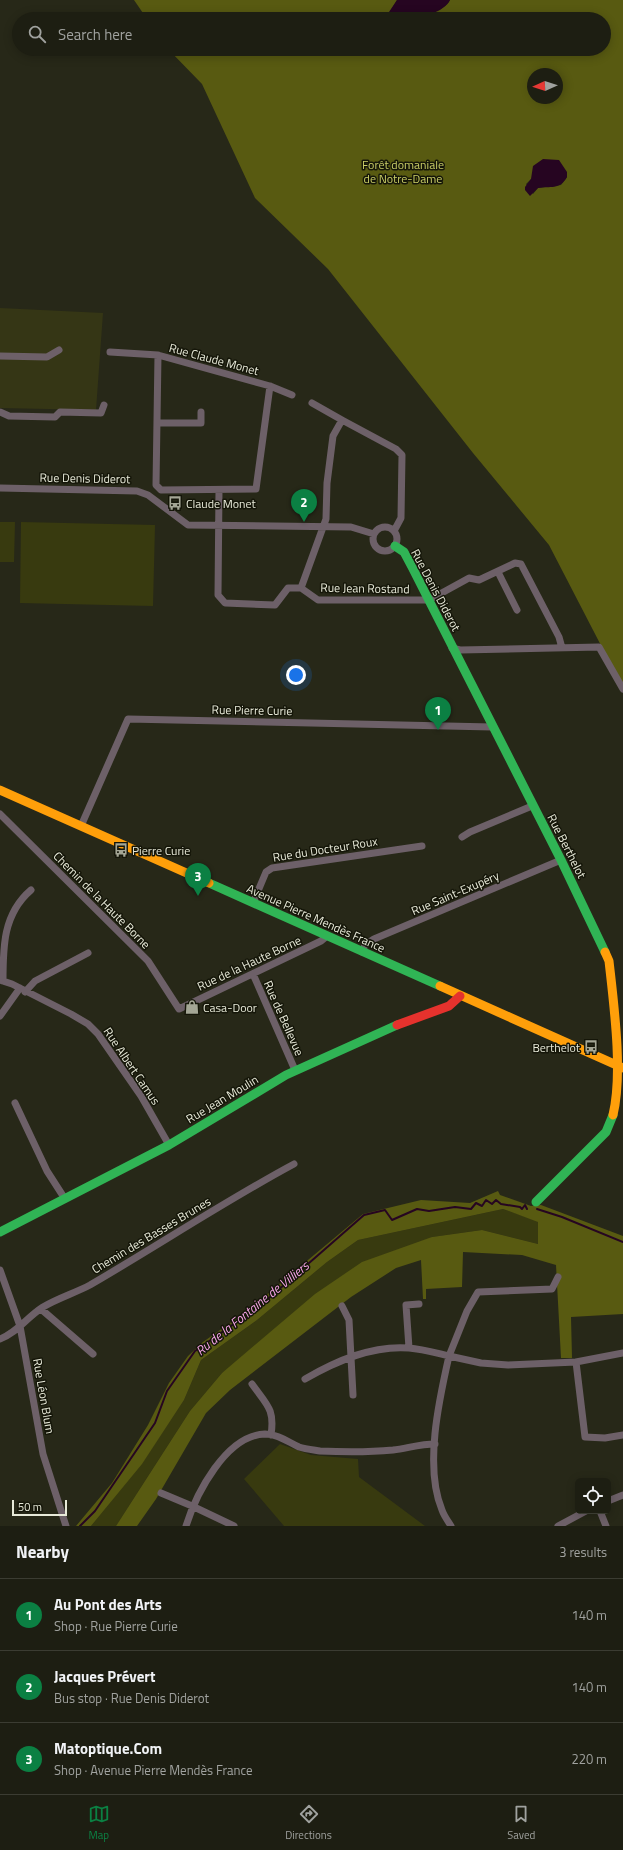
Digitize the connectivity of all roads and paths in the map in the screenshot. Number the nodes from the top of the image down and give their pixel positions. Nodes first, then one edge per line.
1 (59, 350) dead end
2 (110, 352) dead end
3 (158, 355) junction
4 (0, 356) edge
5 (270, 386) junction
6 (292, 395) dead end
7 (312, 403) dead end
8 (104, 405) dead end
9 (0, 412) edge
10 (201, 412) dead end
11 (342, 420) junction
12 (157, 423) junction
13 (0, 488) edge
14 (219, 490) junction
15 (219, 525) junction
16 (324, 527) junction
17 (394, 531) junction
18 (374, 534) junction
19 (395, 546) junction
20 (498, 572) junction
21 (301, 588) junction
22 (429, 600) junction
23 (517, 610) dead end
24 (452, 648) junction
25 (562, 648) junction
26 (623, 689) edge
27 (492, 727) junction
28 (0, 790) edge
29 (532, 806) junction
30 (0, 814) edge
31 (81, 826) junction
32 (462, 837) dead end
33 (422, 846) dead end
34 (561, 860) junction
35 (31, 890) dead end
36 (253, 903) junction
37 (327, 936) junction
38 (362, 952) junction
39 (88, 953) dead end
40 (253, 974) junction
41 (2, 981) edge
42 (23, 990) junction
43 (460, 996) junction
44 (179, 1009) joint
45 (0, 1016) edge
46 (621, 1068) edge
47 (295, 1070) junction
48 (15, 1103) dead end
49 (169, 1145) junction
50 (294, 1164) dead end
51 (65, 1199) junction
52 (536, 1202) dead end
53 (0, 1232) edge
54 (0, 1270) edge
55 (558, 1277) dead end
56 (419, 1304) dead end
57 (342, 1306) dead end
58 (41, 1309) junction
59 (20, 1326) junction
60 (0, 1339) edge
61 (409, 1348) junction
62 (623, 1353) edge
63 (92, 1354) dead end
64 (351, 1356) junction
65 (448, 1356) junction
66 (576, 1362) junction
67 (305, 1379) dead end
68 (252, 1384) dead end
69 (353, 1395) dead end
70 (271, 1435) junction
71 (623, 1435) edge
72 (435, 1444) junction
73 (161, 1493) dead end
74 (623, 1495) edge
75 (611, 1500) edge
76 (192, 1506) junction
77 (580, 1514) edge
78 (601, 1514) edge
79 (66, 1526) edge
80 (186, 1526) edge
81 (234, 1526) edge
82 (451, 1526) edge
83 (558, 1526) edge
84 (606, 1526) edge

1 - 4 street
2 - 3 street
3 - 5 street, Rue Claude Monet
3 - 12 street, Rue Claude Monet
5 - 6 street
5 - 14 street, Rue Claude Monet
7 - 11 street
8 - 9 street
10 - 12 street
11 - 16 street
11 - 17 street
12 - 14 street, Rue Claude Monet
13 - 15 street, Rue Denis Diderot
14 - 15 street
15 - 16 street, Rue Denis Diderot
15 - 21 street
16 - 18 street, Rue Denis Diderot
16 - 21 street
17 - 18 street
17 - 19 street
18 - 19 street
19 - 22 street, Rue Denis Diderot
20 - 22 street
20 - 23 street
20 - 25 street
21 - 22 street, Rue Jean Rostand
22 - 24 street, Rue Denis Diderot
24 - 25 street
24 - 27 street, Rue Berthelot
25 - 26 street
27 - 29 street, Rue Berthelot
27 - 31 street, Rue Pierre Curie
28 - 31 street, Avenue Pierre Mendès France
29 - 32 street
29 - 34 street, Rue Berthelot
30 - 44 street, Chemin de la Haute Borne
31 - 36 street, Avenue Pierre Mendès France
33 - 36 street, Rue du Docteur Roux
34 - 38 street, Rue Saint-Exupéry
34 - 46 street, Rue Berthelot
35 - 41 street
36 - 37 street, Avenue Pierre Mendès France
37 - 38 street, Avenue Pierre Mendès France
37 - 40 street, Rue de la Haute Borne
38 - 43 street, Avenue Pierre Mendès France
39 - 42 street
40 - 44 street, Rue de la Haute Borne
40 - 47 street, Rue de Bellevue
41 - 42 street, Rue Albert Camus
42 - 45 street
42 - 49 street, Rue Albert Camus
43 - 46 street, Avenue Pierre Mendès France
43 - 47 street, Rue Jean Moulin
46 - 52 street, Rue Berthelot
47 - 49 street, Rue Jean Moulin
48 - 51 street
49 - 51 street, Rue Jean Moulin
50 - 58 street, Chemin des Basses Brunes
51 - 53 street, Rue Jean Moulin
54 - 59 street, Rue Léon Blum
55 - 65 street
56 - 61 street
57 - 64 street
58 - 59 street, Chemin des Basses Brunes
58 - 63 street
59 - 60 street, Chemin des Basses Brunes
59 - 79 street, Rue Léon Blum
61 - 64 street
61 - 65 street
62 - 66 street
64 - 67 street
64 - 69 street
65 - 66 street
65 - 72 street
66 - 71 street
68 - 70 street
70 - 72 street
70 - 76 street
72 - 82 street
73 - 76 street
74 - 75 street
76 - 80 street
76 - 81 street
77 - 83 street
78 - 84 street

